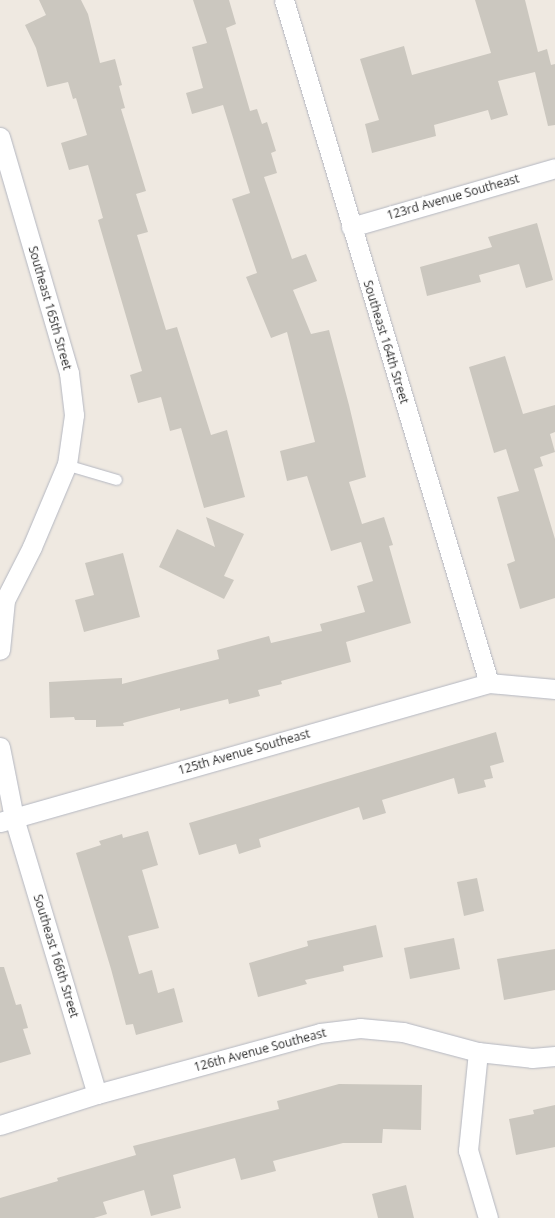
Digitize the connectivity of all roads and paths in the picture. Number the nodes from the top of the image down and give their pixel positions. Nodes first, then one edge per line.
1 (284, 0) edge
2 (0, 136) edge
3 (555, 168) edge
4 (351, 227) junction
5 (66, 465) junction
6 (116, 480) dead end
7 (3, 600) edge
8 (0, 650) edge
9 (489, 683) junction
10 (555, 688) edge
11 (0, 747) edge
12 (7, 820) edge
13 (478, 1052) junction
14 (555, 1056) edge
15 (97, 1094) junction
16 (0, 1125) edge
17 (488, 1218) edge

1 - 4 street, Southeast 164th Street
2 - 5 street, Southeast 165th Street
3 - 4 street, 123rd Avenue Southeast
4 - 9 street, Southeast 164th Street
5 - 6 lane
5 - 7 street, Southeast 165th Street
7 - 8 street, Southeast 165th Street
9 - 10 street
9 - 12 street, 125th Avenue Southeast
11 - 12 street
12 - 15 street, Southeast 166th Street
13 - 14 street, 126th Avenue Southeast
13 - 15 street, 126th Avenue Southeast
13 - 17 street
15 - 16 street, 126th Avenue Southeast

